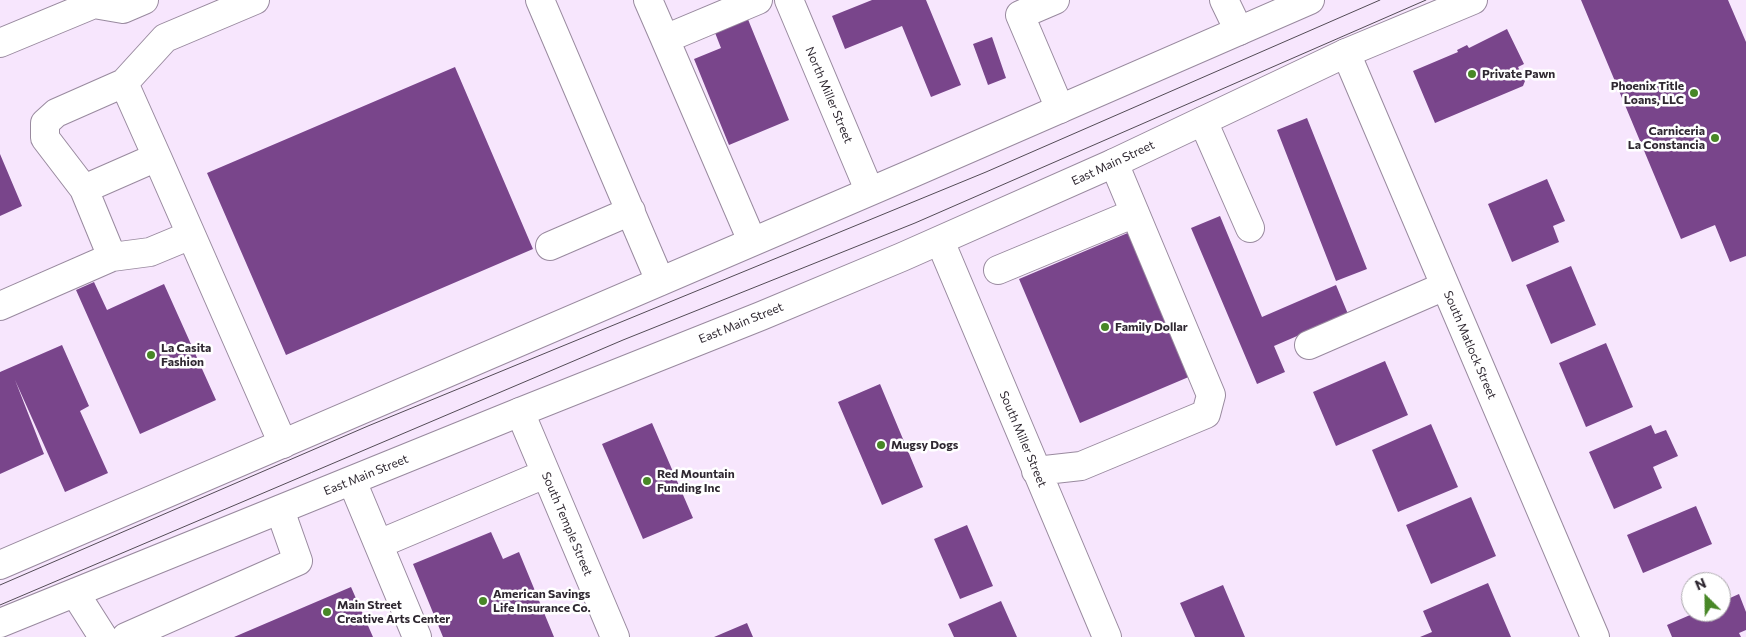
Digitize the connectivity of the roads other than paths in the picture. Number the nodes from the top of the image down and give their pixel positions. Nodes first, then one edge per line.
1 (144, 0) edge
2 (255, 0) edge
3 (540, 0) edge
4 (648, 0) edge
5 (758, 0) edge
6 (789, 0) edge
7 (1055, 0) edge
8 (1224, 0) edge
9 (1310, 0) edge
10 (1473, 0) edge
11 (94, 2) edge
12 (1239, 31) junction
13 (665, 39) junction
14 (0, 44) edge
15 (1346, 53) junction
16 (124, 83) junction
17 (1060, 109) junction
18 (1203, 121) junction
19 (157, 157) junction
20 (1114, 163) junction
21 (84, 189) junction
22 (869, 190) junction
23 (631, 211) junction
24 (1135, 213) junction
25 (1250, 228) dead end
26 (191, 235) junction
27 (752, 241) junction
28 (940, 241) junction
29 (550, 246) dead end
30 (112, 257) junction
31 (998, 270) dead end
32 (660, 280) junction
33 (1445, 286) junction
34 (0, 306) edge
35 (1309, 345) dead end
36 (520, 412) junction
37 (283, 444) junction
38 (1036, 470) junction
39 (545, 474) junction
40 (352, 481) junction
41 (280, 510) junction
42 (379, 544) junction
43 (0, 565) edge
44 (75, 593) junction
45 (0, 623) edge
46 (104, 637) edge
47 (126, 637) edge
48 (418, 637) edge
49 (615, 637) edge
50 (1107, 637) edge
51 (1595, 637) edge

1 - 11 main road
2 - 16 main road
3 - 23 main road
4 - 13 main road
5 - 13 main road
6 - 22 main road, North Miller Street
7 - 17 main road
8 - 12 main road
9 - 12 main road
10 - 15 main road, East Main Street
11 - 14 main road
12 - 17 main road
13 - 27 main road
15 - 18 main road, East Main Street
15 - 33 main road, South Matlock Street
16 - 19 main road
16 - 21 main road
17 - 22 main road
18 - 20 main road, East Main Street
18 - 25 main road
19 - 21 main road
19 - 26 main road
20 - 24 main road
20 - 28 main road, East Main Street
21 - 30 main road
22 - 27 main road
23 - 29 main road
23 - 32 main road
24 - 31 main road
24 - 38 main road
26 - 30 main road
26 - 37 main road
27 - 32 main road
28 - 36 main road, East Main Street
28 - 38 main road, South Miller Street
30 - 34 main road
32 - 37 main road
33 - 35 main road
33 - 51 main road, South Matlock Street
36 - 39 main road, South Temple Street
36 - 40 main road, East Main Street
37 - 43 main road
38 - 50 main road, South Miller Street
39 - 42 main road
39 - 49 main road, South Temple Street
40 - 41 main road, East Main Street
40 - 42 main road
41 - 44 main road, East Main Street
41 - 47 main road
42 - 48 main road
44 - 45 main road, East Main Street
44 - 46 main road

